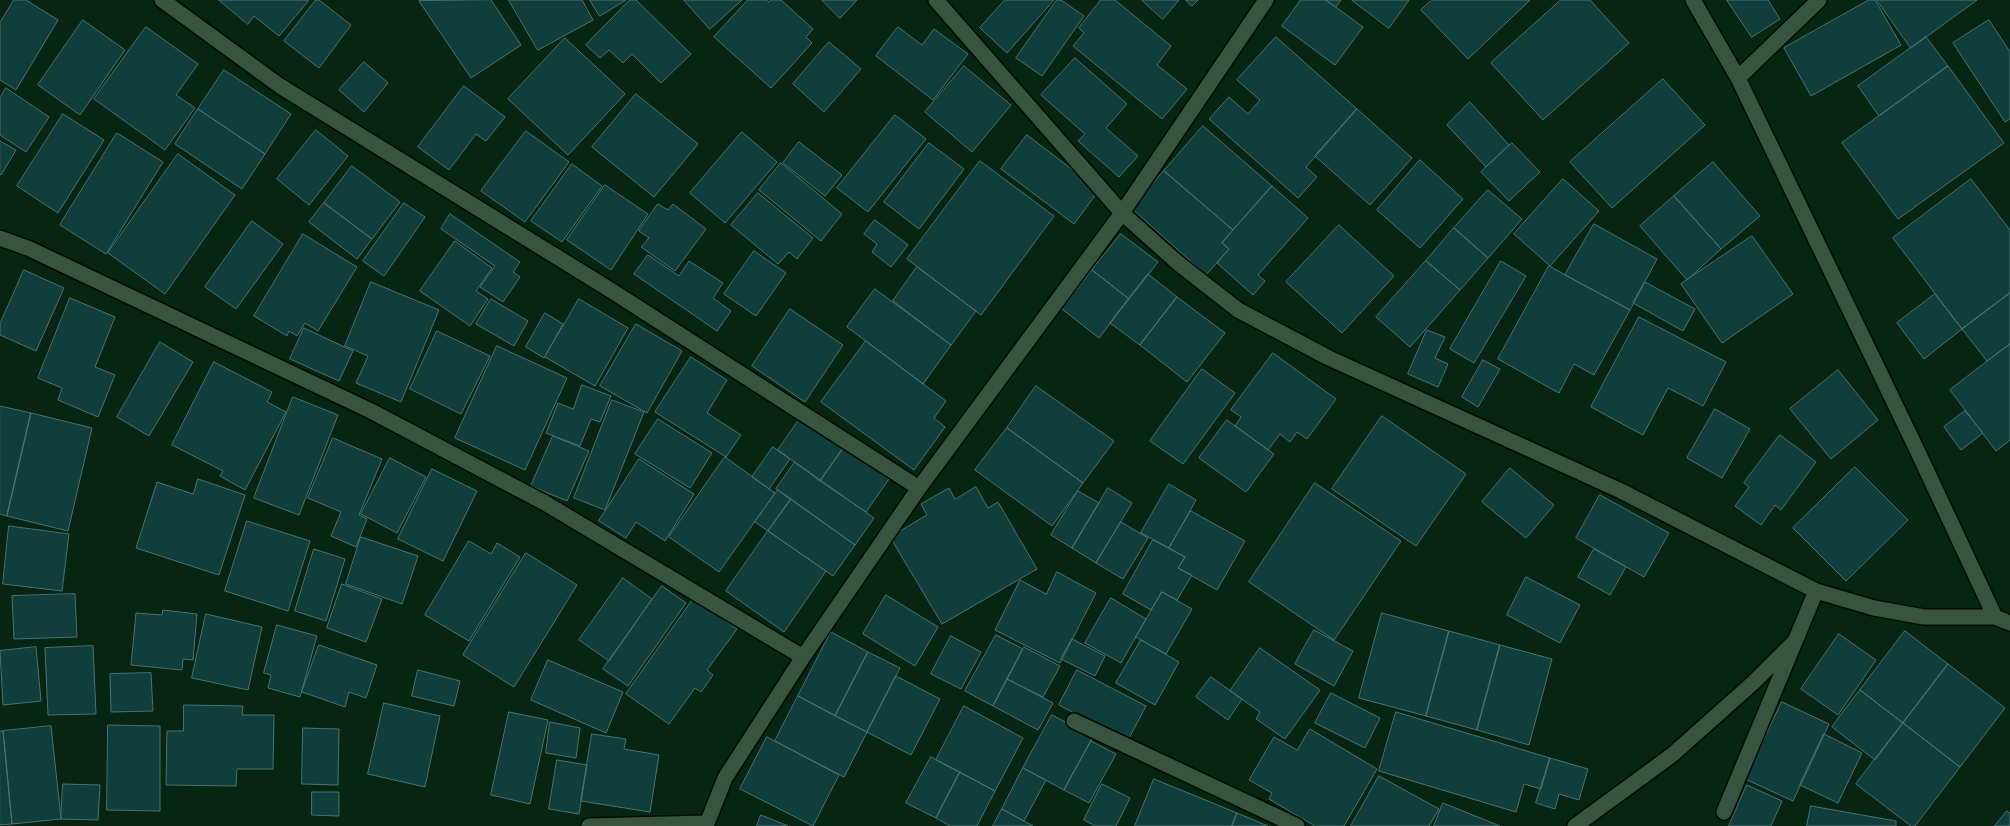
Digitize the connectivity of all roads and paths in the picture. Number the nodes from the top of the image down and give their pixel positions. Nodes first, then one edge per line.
1 (162, 0) edge
2 (936, 0) edge
3 (1266, 0) edge
4 (1693, 0) edge
5 (1819, 0) edge
6 (1738, 78) junction
7 (1122, 213) junction
8 (0, 238) edge
9 (919, 488) junction
10 (1816, 591) junction
11 (1995, 617) junction
12 (2010, 623) edge
13 (1794, 642) junction
14 (803, 657) junction
15 (1074, 721) dead end
16 (1724, 812) dead end
17 (706, 824) edge
18 (589, 826) edge
19 (1298, 826) edge
20 (1575, 826) edge

1 - 9 street
2 - 7 street
3 - 7 street
4 - 6 street
5 - 6 street
6 - 11 street
7 - 9 street
7 - 10 street
8 - 14 street
9 - 14 street
10 - 11 street
10 - 13 street
11 - 12 street
13 - 16 street
13 - 20 street
14 - 17 street
15 - 19 street
17 - 18 street

